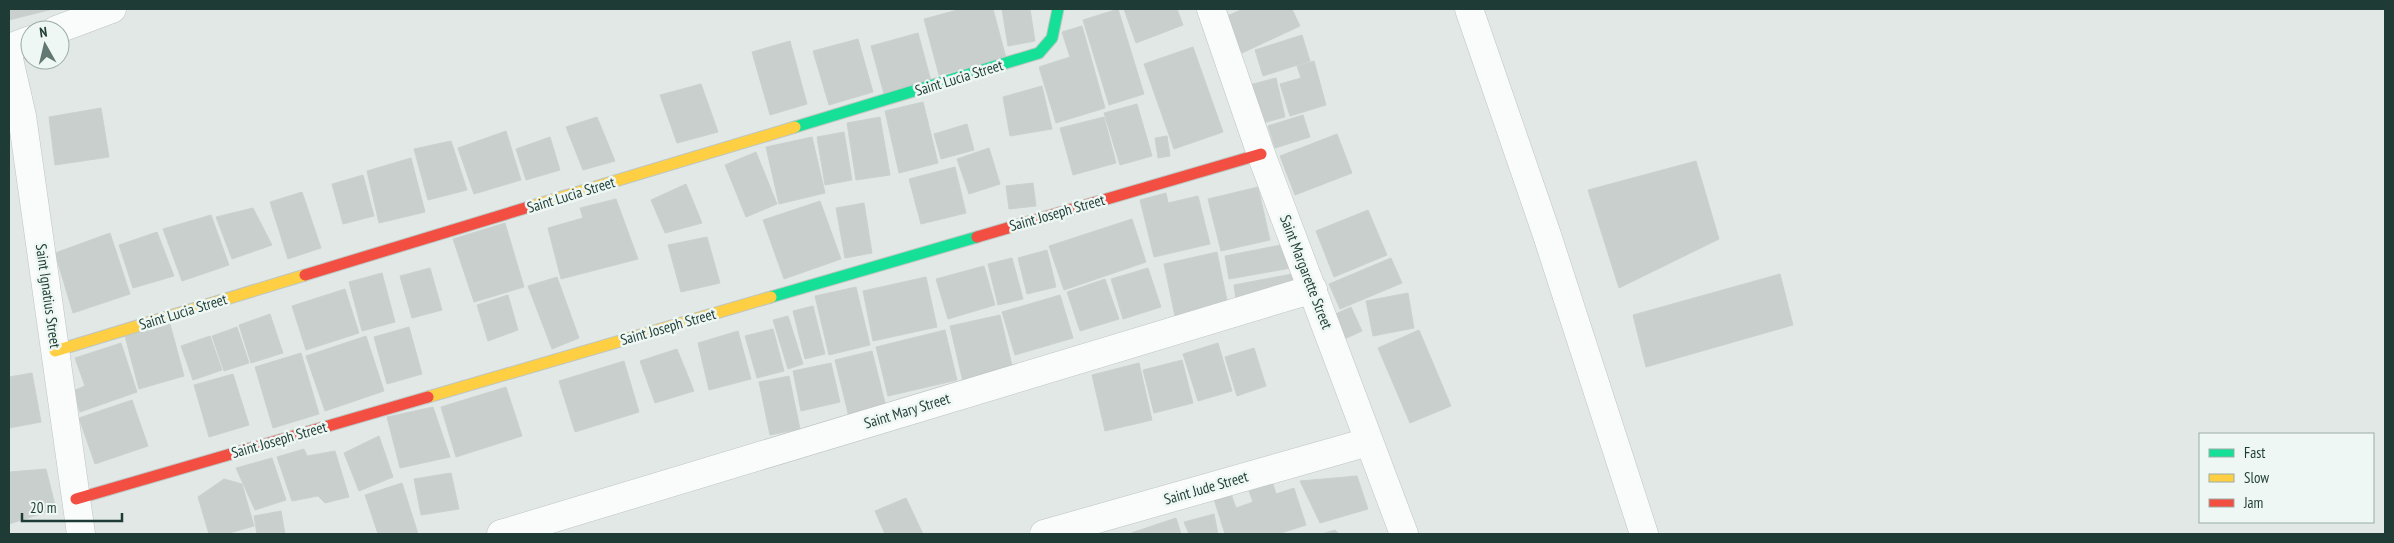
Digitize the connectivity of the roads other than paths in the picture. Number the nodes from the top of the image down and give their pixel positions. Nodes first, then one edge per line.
1 (112, 9) edge
2 (1058, 9) edge
3 (1211, 9) edge
4 (1469, 9) edge
5 (70, 25) edge
6 (9, 59) edge
7 (1261, 154) junction
8 (1313, 289) junction
9 (55, 351) junction
10 (1368, 442) junction
11 (76, 500) junction
12 (81, 534) edge
13 (501, 534) edge
14 (1044, 534) edge
15 (1404, 534) edge
16 (1644, 534) edge

1 - 5 street
2 - 9 street, Saint Lucia Street
3 - 7 street, Saint Margarette Street
4 - 16 street
6 - 9 street, Saint Ignatius Street
7 - 8 street, Saint Margarette Street
7 - 11 street, Saint Joseph Street
8 - 10 street, Saint Margarette Street
8 - 13 street, Saint Mary Street
9 - 11 street, Saint Ignatius Street
10 - 14 street, Saint Jude Street
10 - 15 street, Saint Margarette Street
11 - 12 street, Saint Ignatius Street

